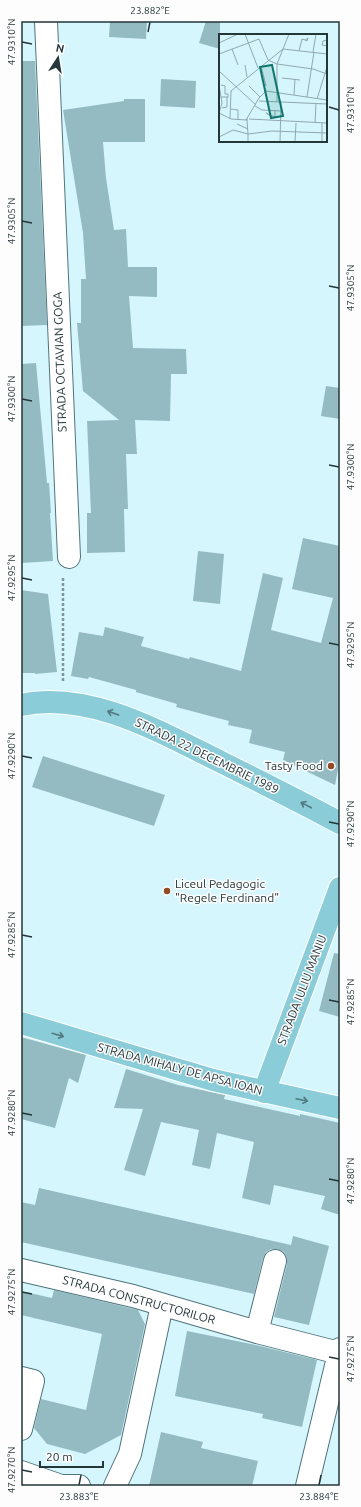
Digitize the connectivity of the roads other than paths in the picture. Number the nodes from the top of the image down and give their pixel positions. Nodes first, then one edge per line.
1 (46, 21) edge
2 (69, 557) road end
3 (21, 705) edge
4 (340, 823) edge
5 (340, 888) edge
6 (21, 1023) edge
7 (264, 1092) junction
8 (340, 1108) edge
9 (275, 1261) dead end
10 (21, 1270) edge
11 (162, 1305) junction
12 (257, 1332) junction
13 (340, 1351) edge
14 (21, 1378) edge
15 (21, 1429) edge
16 (21, 1472) edge
17 (78, 1486) edge
18 (115, 1486) edge
19 (307, 1486) edge

1 - 2 street, STRADA OCTAVIAN GOGA
4 -> 3 main road, STRADA 22 DECEMBRIE 1989
5 - 7 main road, STRADA IULIU MANIU
6 -> 7 main road, STRADA MIHALY DE APSA IOAN
7 -> 8 main road, STRADA MIHALY DE APSA IOAN
9 - 12 street
10 - 11 street, STRADA CONSTRUCTORILOR
11 - 12 street, STRADA CONSTRUCTORILOR
11 - 18 street
12 - 13 street, STRADA CONSTRUCTORILOR
13 - 19 street
14 - 15 street
16 - 17 street

